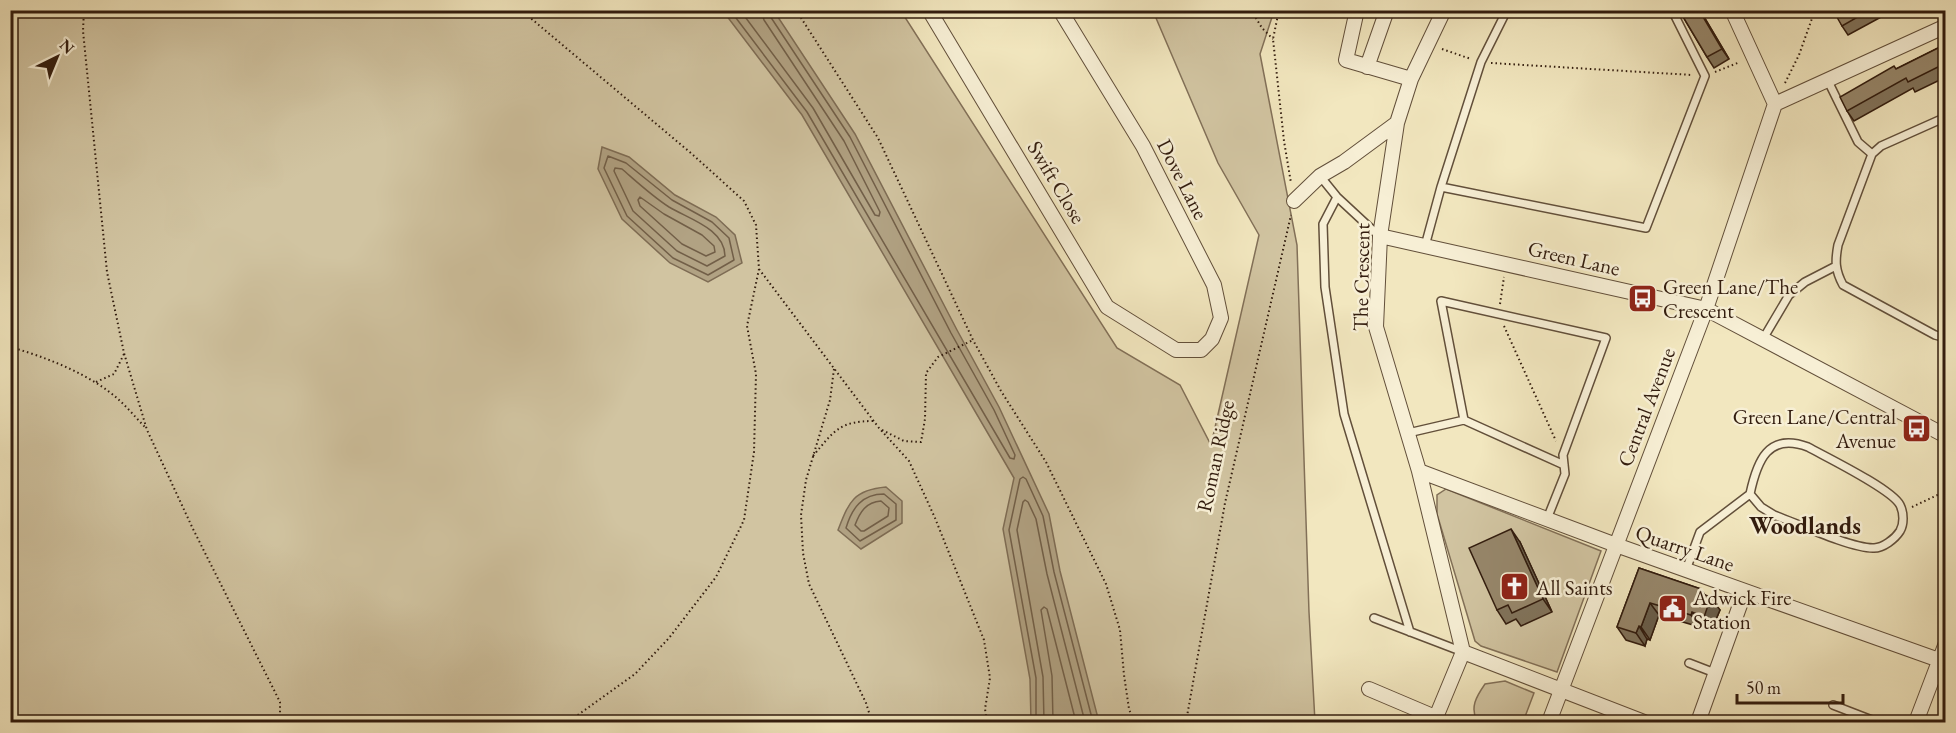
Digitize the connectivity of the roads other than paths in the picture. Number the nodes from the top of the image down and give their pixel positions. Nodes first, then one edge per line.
1 (929, 10) edge
2 (1059, 10) edge
3 (1357, 10) edge
4 (1387, 10) edge
5 (1444, 10) edge
6 (1507, 10) edge
7 (1672, 10) edge
8 (1732, 10) edge
9 (1946, 26) edge
10 (1367, 67) junction
11 (1411, 79) junction
12 (1828, 81) junction
13 (1775, 104) junction
14 (1946, 117) edge
15 (1397, 123) junction
16 (1872, 154) junction
17 (1320, 176) junction
18 (1441, 187) junction
19 (1337, 197) junction
20 (1294, 201) road end
21 (1380, 236) junction
22 (1425, 246) junction
23 (1836, 266) junction
24 (1706, 309) junction
25 (1946, 338) edge
26 (1763, 339) junction
27 (1176, 350) joint
28 (1464, 420) junction
29 (1408, 433) junction
30 (1946, 436) edge
31 (1564, 465) junction
32 (1419, 471) junction
33 (1750, 494) junction
34 (1547, 519) junction
35 (1616, 545) junction
36 (1686, 570) junction
37 (1745, 591) junction
38 (1374, 618) dead end
39 (1410, 632) junction
40 (1946, 643) edge
41 (1463, 652) junction
42 (1939, 660) junction
43 (1689, 663) dead end
44 (1715, 673) junction
45 (1369, 689) dead end
46 (1561, 690) junction
47 (1833, 705) dead end
48 (1434, 720) edge
49 (1549, 723) edge
50 (1644, 723) edge
51 (1698, 723) edge
52 (1877, 723) edge
53 (1916, 723) edge

1 - 27 street, Swift Close
2 - 27 street, Dove Lane
3 - 10 street
4 - 10 street
5 - 11 street, The Crescent
6 - 18 lane
7 - 18 lane
8 - 13 street
9 - 12 street
10 - 11 street
11 - 15 street, The Crescent
12 - 13 street
12 - 16 lane
13 - 24 street, Central Avenue
14 - 16 lane
15 - 17 street
15 - 21 street, The Crescent
16 - 23 lane
17 - 19 lane
17 - 20 street
18 - 22 lane
19 - 21 lane
19 - 39 lane
21 - 22 street, Green Lane
21 - 29 street, The Crescent
22 - 24 street, Green Lane
23 - 25 lane
23 - 26 lane
24 - 26 street, Green Lane
24 - 35 street, Central Avenue
26 - 30 street, Green Lane
28 - 29 lane
28 - 31 lane
28 - 31 lane
29 - 32 street, The Crescent
31 - 34 lane
32 - 34 street, Quarry Lane
32 - 41 street, The Crescent
33 - 33 lane
33 - 36 lane
34 - 35 street, Quarry Lane
35 - 36 street, Quarry Lane
35 - 46 street, Central Avenue
36 - 37 street, Quarry Lane
37 - 42 street, Quarry Lane
37 - 44 street
38 - 39 lane
39 - 41 lane
40 - 42 street
41 - 46 street
41 - 48 street
42 - 53 street
43 - 44 lane
44 - 51 street
45 - 48 street
46 - 49 street, Central Avenue
46 - 50 street
47 - 52 lane

